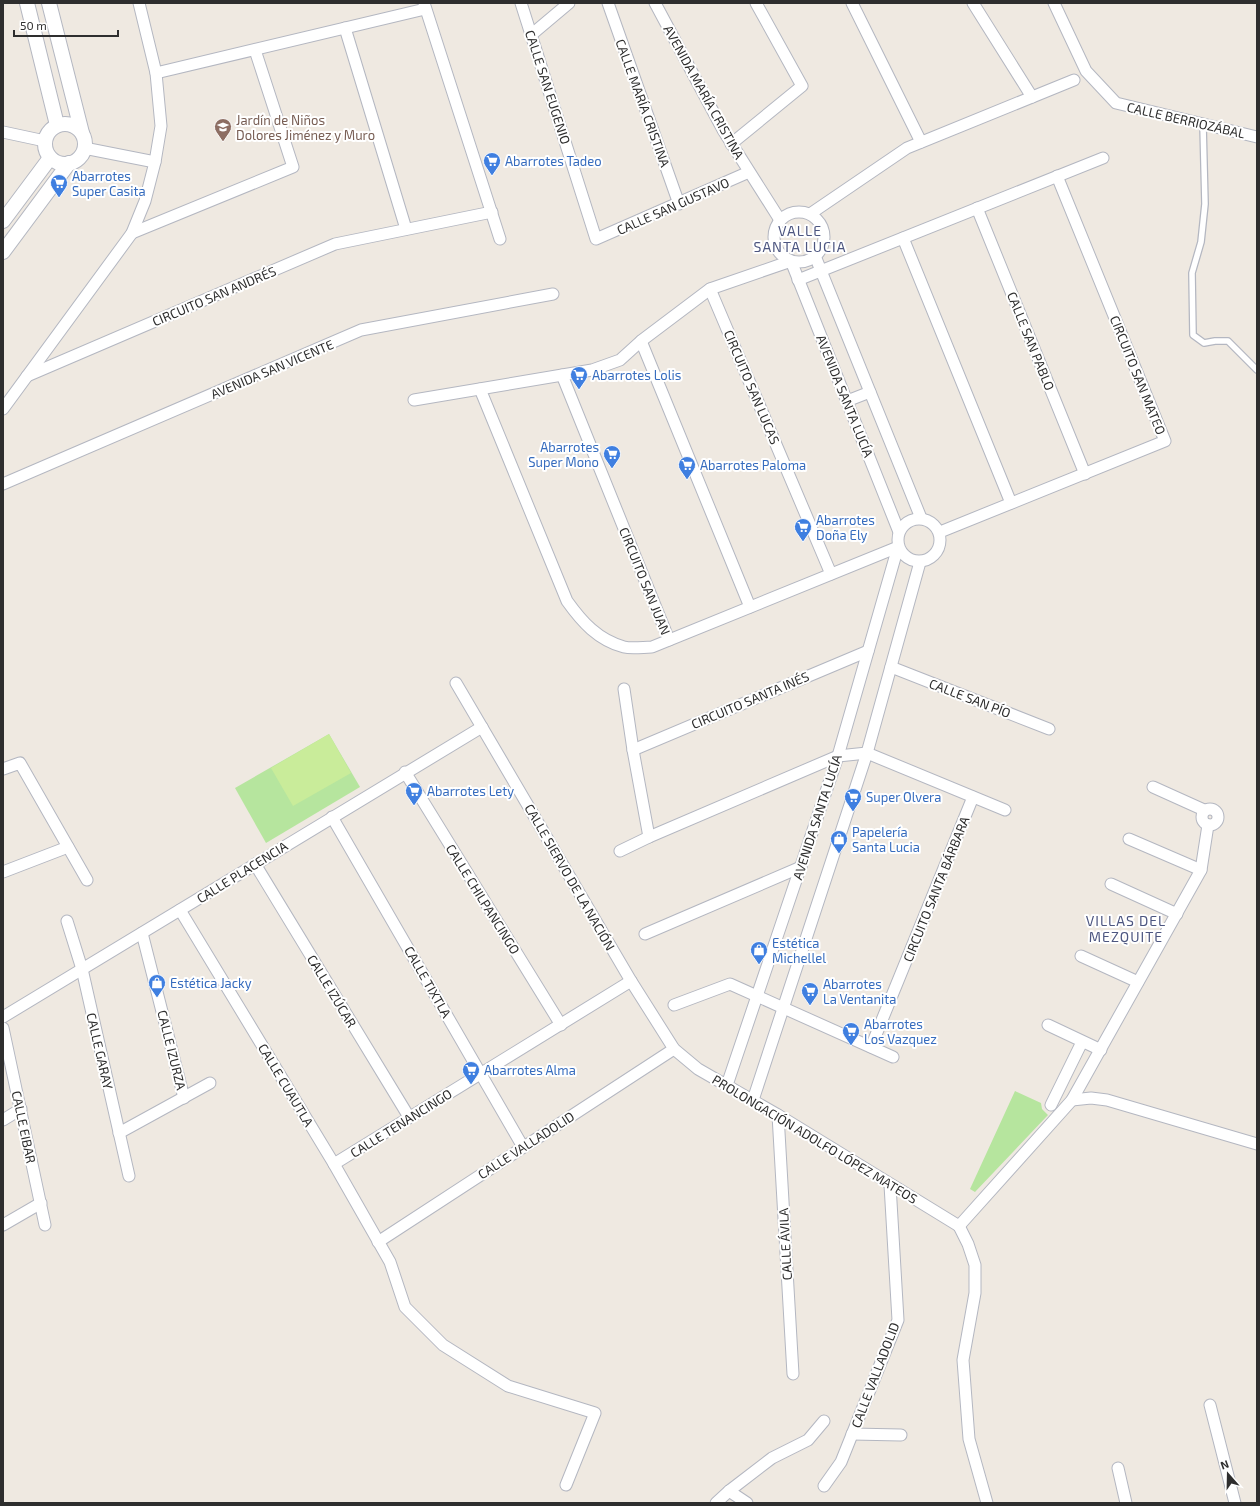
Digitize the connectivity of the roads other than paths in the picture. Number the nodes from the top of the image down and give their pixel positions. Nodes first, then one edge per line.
1 (27, 3) edge
2 (49, 3) edge
3 (139, 3) edge
4 (521, 3) edge
5 (569, 3) edge
6 (608, 3) edge
7 (655, 3) edge
8 (756, 3) edge
9 (852, 3) edge
10 (973, 3) edge
11 (1054, 3) edge
12 (424, 6) edge
13 (345, 28) junction
14 (531, 35) junction
15 (254, 50) junction
16 (156, 73) junction
17 (1074, 80) dead end
18 (1032, 97) junction
19 (1203, 124) junction
20 (57, 126) junction
21 (3, 132) edge
22 (82, 133) junction
23 (1257, 137) edge
24 (45, 140) junction
25 (922, 142) junction
26 (731, 144) junction
27 (84, 148) junction
28 (50, 158) junction
29 (1103, 158) dead end
30 (155, 162) junction
31 (69, 163) junction
32 (749, 172) junction
33 (1057, 176) junction
34 (679, 204) junction
35 (978, 208) junction
36 (492, 212) junction
37 (810, 214) junction
38 (780, 220) junction
39 (3, 221) edge
40 (406, 229) junction
41 (132, 233) junction
42 (903, 238) junction
43 (500, 239) dead end
44 (596, 239) joint
45 (3, 252) edge
46 (815, 256) junction
47 (791, 261) junction
48 (821, 271) junction
49 (798, 280) junction
50 (710, 289) junction
51 (553, 294) dead end
52 (641, 341) junction
53 (1257, 370) edge
54 (562, 375) junction
55 (27, 376) junction
56 (480, 389) junction
57 (870, 392) junction
58 (414, 400) dead end
59 (847, 401) junction
60 (3, 409) edge
61 (1085, 474) junction
62 (3, 484) edge
63 (1011, 503) junction
64 (921, 518) junction
65 (899, 532) junction
66 (940, 532) junction
67 (898, 547) junction
68 (920, 562) junction
69 (831, 574) junction
70 (750, 608) junction
71 (670, 640) junction
72 (868, 651) junction
73 (891, 667) junction
74 (456, 683) dead end
75 (624, 689) dead end
76 (482, 727) junction
77 (1049, 729) dead end
78 (632, 750) junction
79 (867, 753) junction
80 (838, 756) junction
81 (3, 769) edge
82 (405, 772) junction
83 (1153, 788) dead end
84 (974, 797) junction
85 (1005, 810) dead end
86 (332, 817) junction
87 (649, 837) junction
88 (1129, 839) dead end
89 (68, 847) junction
90 (620, 851) dead end
91 (256, 864) junction
92 (801, 867) junction
93 (1201, 870) junction
94 (3, 872) edge
95 (87, 880) dead end
96 (1111, 884) dead end
97 (180, 910) junction
98 (1177, 914) junction
99 (67, 921) dead end
100 (142, 933) junction
101 (645, 934) dead end
102 (1081, 956) dead end
103 (82, 969) junction
104 (631, 981) junction
105 (1138, 982) junction
106 (757, 997) junction
107 (674, 1005) dead end
108 (783, 1008) junction
109 (3, 1017) edge
110 (1048, 1024) dead end
111 (560, 1025) junction
112 (3, 1028) edge
113 (1082, 1042) junction
114 (871, 1047) junction
115 (674, 1049) junction
116 (1100, 1050) junction
117 (893, 1057) dead end
118 (482, 1073) junction
119 (210, 1083) dead end
120 (727, 1085) junction
121 (184, 1098) junction
122 (753, 1100) junction
123 (1072, 1100) junction
124 (1051, 1105) dead end
125 (21, 1109) junction
126 (778, 1115) junction
127 (409, 1117) junction
128 (3, 1120) edge
129 (119, 1133) junction
130 (1257, 1144) edge
131 (524, 1147) junction
132 (334, 1164) junction
133 (129, 1176) dead end
134 (890, 1185) junction
135 (41, 1203) junction
136 (3, 1225) edge
137 (45, 1225) dead end
138 (959, 1226) junction
139 (378, 1242) junction
140 (793, 1374) dead end
141 (1210, 1405) dead end
142 (824, 1421) dead end
143 (852, 1434) junction
144 (900, 1435) dead end
145 (1118, 1468) dead end
146 (566, 1485) dead end
147 (824, 1486) dead end
148 (729, 1491) junction
149 (716, 1503) edge
150 (747, 1503) edge
151 (987, 1503) edge
152 (1126, 1503) edge
153 (1235, 1503) edge

1 - 20 street
2 - 22 street
3 - 16 street
4 - 14 street, CALLE SAN EUGENIO
5 - 14 street
6 - 34 street, CALLE MARÍA CRISTINA
7 - 26 street, AVENIDA MARÍA CRISTINA
8 - 26 street
9 - 25 street
10 - 18 street
11 - 19 street, CALLE BERRIOZÁBAL
12 - 13 street
12 - 36 street
13 - 15 street
13 - 40 street
14 - 44 street, CALLE SAN EUGENIO
15 - 16 street
15 - 41 street
16 - 30 street
17 - 18 street
18 - 25 street
19 - 23 street, CALLE BERRIOZÁBAL
19 - 53 lane
20 - 22 street
20 - 24 street
21 - 24 street
22 - 27 street
24 - 28 street
25 - 37 street
26 - 32 street, AVENIDA MARÍA CRISTINA
27 - 30 street
27 - 31 street
28 - 31 street
28 - 39 street
29 - 33 street
30 - 41 street
31 - 45 street
32 - 34 street, CALLE SAN GUSTAVO
32 - 38 street, AVENIDA MARÍA CRISTINA
33 - 35 street
33 - 61 street, CIRCUITO SAN MATEO
34 - 44 street, CALLE SAN GUSTAVO
35 - 42 street
35 - 61 street, CALLE SAN PABLO
36 - 40 street, CIRCUITO SAN ANDRÉS
36 - 43 street
37 - 38 street
37 - 46 street
38 - 47 street
40 - 55 street, CIRCUITO SAN ANDRÉS
41 - 55 street
42 - 48 street
42 - 63 street
46 - 47 street
46 - 48 street, AVENIDA SANTA LUCÍA
47 - 49 street, AVENIDA SANTA LUCÍA
47 - 50 street
48 - 49 street
48 - 57 street, AVENIDA SANTA LUCÍA
49 - 59 street, AVENIDA SANTA LUCÍA
50 - 52 street
50 - 69 street, CIRCUITO SAN LUCAS
51 - 62 street, AVENIDA SAN VICENTE
52 - 54 street
52 - 70 street
54 - 56 street
54 - 71 street, CIRCUITO SAN JUAN
55 - 60 street
56 - 58 street
56 - 71 street, CIRCUITO SAN JUAN
57 - 59 street
57 - 64 street, AVENIDA SANTA LUCÍA
59 - 65 street, AVENIDA SANTA LUCÍA
61 - 63 street, CIRCUITO SAN MATEO
63 - 66 street, CIRCUITO SAN MATEO
64 - 65 street
64 - 66 street
65 - 67 street
66 - 68 street
67 - 68 street
67 - 69 street
67 - 72 street, AVENIDA SANTA LUCÍA
68 - 73 street, AVENIDA SANTA LUCÍA
69 - 70 street
70 - 71 street
72 - 78 street, CIRCUITO SANTA INÉS
72 - 80 street, AVENIDA SANTA LUCÍA
73 - 77 street, CALLE SAN PÍO
73 - 79 street, AVENIDA SANTA LUCÍA
74 - 76 street, CALLE SIERVO DE LA NACIÓN
75 - 78 street
76 - 82 street, CALLE PLACENCIA
76 - 104 street, CALLE SIERVO DE LA NACIÓN
78 - 87 street
79 - 80 street
79 - 84 street
79 - 108 street, AVENIDA SANTA LUCÍA
80 - 87 street
80 - 92 street, AVENIDA SANTA LUCÍA
81 - 89 street
82 - 86 street, CALLE PLACENCIA
82 - 111 street, CALLE CHILPANCINGO
83 - 93 street
84 - 85 street
84 - 114 street, CIRCUITO SANTA BÁRBARA
86 - 91 street, CALLE PLACENCIA
86 - 118 street, CALLE TIXTLA
87 - 90 street
88 - 93 street
89 - 94 street
89 - 95 street
91 - 97 street, CALLE PLACENCIA
91 - 127 street, CALLE IZÚCAR
92 - 101 street
92 - 106 street, AVENIDA SANTA LUCÍA
93 - 98 street
96 - 98 street
97 - 100 street, CALLE PLACENCIA
97 - 132 street, CALLE CUAUTLA
98 - 105 street
99 - 103 street, CALLE GARAY
100 - 103 street, CALLE PLACENCIA
100 - 121 street, CALLE IZURZA
102 - 105 street
103 - 109 street, CALLE PLACENCIA
103 - 129 street, CALLE GARAY
104 - 111 street, CALLE TENANCINGO
104 - 115 street, CALLE SIERVO DE LA NACIÓN
105 - 116 street
106 - 107 street
106 - 108 street
106 - 120 street, AVENIDA SANTA LUCÍA
108 - 114 street
108 - 122 street, AVENIDA SANTA LUCÍA
110 - 113 street
111 - 118 street, CALLE TENANCINGO
112 - 125 street, CALLE EIBAR
113 - 116 street
113 - 124 street
114 - 117 street
115 - 120 street, PROLONGACIÓN ADOLFO LÓPEZ MATEOS
115 - 131 street, CALLE VALLADOLID
116 - 123 street
118 - 127 street, CALLE TENANCINGO
118 - 131 street, CALLE TIXTLA
119 - 121 street
120 - 122 street, PROLONGACIÓN ADOLFO LÓPEZ MATEOS
121 - 129 street
122 - 126 street, PROLONGACIÓN ADOLFO LÓPEZ MATEOS
123 - 130 street
123 - 138 street
125 - 128 street
125 - 135 street, CALLE EIBAR
126 - 134 street, PROLONGACIÓN ADOLFO LÓPEZ MATEOS
126 - 140 street, CALLE ÁVILA
127 - 132 street, CALLE TENANCINGO
129 - 133 street, CALLE GARAY
131 - 139 street, CALLE VALLADOLID
132 - 139 street, CALLE CUAUTLA
134 - 138 street, PROLONGACIÓN ADOLFO LÓPEZ MATEOS
134 - 143 street, CALLE VALLADOLID
135 - 136 street
135 - 137 street, CALLE EIBAR
138 - 151 street
139 - 146 street, CALLE CUAUTLA
141 - 153 street
142 - 148 street
143 - 144 street
143 - 147 street, CALLE VALLADOLID
145 - 152 street
148 - 149 street
148 - 150 street

